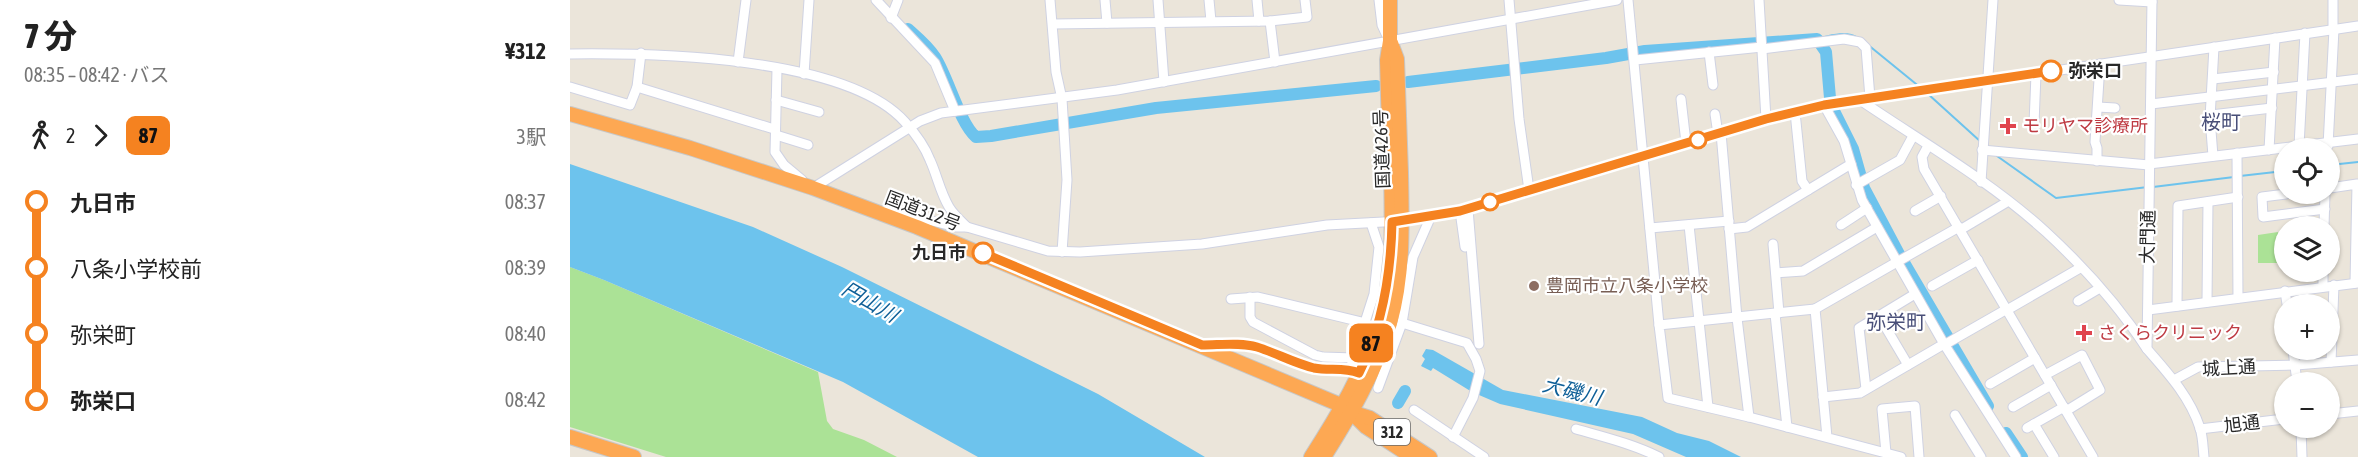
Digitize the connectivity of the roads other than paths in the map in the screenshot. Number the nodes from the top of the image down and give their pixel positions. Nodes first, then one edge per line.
1 (746, 0) edge
2 (809, 0) edge
3 (876, 0) edge
4 (898, 0) edge
5 (1050, 0) edge
6 (1105, 0) edge
7 (1158, 0) edge
8 (1209, 0) edge
9 (1257, 0) edge
10 (1305, 0) edge
11 (1379, 0) edge
12 (1390, 0) edge
13 (1509, 0) edge
14 (1617, 0) edge
15 (1628, 0) edge
16 (1759, 0) edge
17 (1993, 0) edge
18 (2119, 0) edge
19 (2333, 0) edge
20 (2152, 1) edge
21 (893, 15) junction
22 (1511, 19) junction
23 (1212, 21) junction
24 (1259, 21) junction
25 (1270, 21) junction
26 (1161, 22) junction
27 (1107, 23) junction
28 (1053, 24) junction
29 (2358, 26) edge
30 (2334, 29) junction
31 (2304, 33) junction
32 (2275, 38) junction
33 (1390, 41) junction
34 (2214, 47) junction
35 (1762, 48) junction
36 (1709, 52) junction
37 (640, 53) junction
38 (570, 54) edge
39 (2152, 56) junction
40 (1635, 60) junction
41 (1275, 62) junction
42 (738, 63) junction
43 (2100, 64) junction
44 (777, 69) junction
45 (2274, 72) junction
46 (804, 74) junction
47 (2036, 74) junction
48 (2213, 79) junction
49 (2358, 79) edge
50 (1988, 81) junction
51 (1164, 82) junction
52 (2332, 82) junction
53 (1713, 85) dead end
54 (2302, 86) junction
55 (570, 87) edge
56 (637, 87) junction
57 (2273, 89) junction
58 (2212, 96) junction
59 (1062, 99) junction
60 (1681, 99) dead end
61 (1865, 99) junction
62 (777, 100) junction
63 (2151, 104) junction
64 (1824, 105) junction
65 (2098, 107) junction
66 (2115, 108) dead end
67 (2272, 108) junction
68 (959, 110) junction
69 (819, 112) dead end
70 (1795, 112) junction
71 (570, 114) edge
72 (1716, 114) dead end
73 (2211, 115) junction
74 (1766, 119) junction
75 (2034, 124) dead end
76 (910, 128) junction
77 (775, 132) junction
78 (1720, 133) junction
79 (1913, 136) junction
80 (2299, 138) edge
81 (2328, 138) edge
82 (2358, 138) edge
83 (1686, 143) junction
84 (2340, 143) edge
85 (808, 145) dead end
86 (1928, 146) junction
87 (2274, 149) edge
88 (1982, 150) junction
89 (2269, 150) junction
90 (2237, 153) junction
91 (1644, 156) junction
92 (2213, 156) junction
93 (2097, 161) junction
94 (1851, 164) junction
95 (2149, 164) junction
96 (1981, 182) junction
97 (1860, 183) junction
98 (808, 186) junction
99 (2340, 187) edge
100 (1529, 190) junction
101 (1808, 190) junction
102 (1941, 196) junction
103 (2274, 196) edge
104 (2238, 197) junction
105 (2007, 202) junction
106 (2208, 202) junction
107 (2325, 204) edge
108 (1867, 208) junction
109 (2325, 209) junction
110 (1464, 210) junction
111 (874, 211) junction
112 (1915, 211) dead end
113 (1431, 216) junction
114 (2325, 216) edge
115 (1397, 221) junction
116 (1371, 223) junction
117 (1689, 225) junction
118 (1729, 225) junction
119 (1841, 225) dead end
120 (967, 227) junction
121 (1877, 227) junction
122 (1650, 228) junction
123 (1959, 229) junction
124 (1773, 244) dead end
125 (1062, 252) junction
126 (1900, 260) junction
127 (1978, 260) junction
128 (2080, 268) junction
129 (1776, 273) junction
130 (2323, 282) edge
131 (2356, 283) edge
132 (2334, 285) junction
133 (1932, 286) dead end
134 (2323, 286) junction
135 (2100, 288) junction
136 (2285, 291) junction
137 (1915, 294) junction
138 (2285, 294) edge
139 (1250, 297) junction
140 (2238, 298) junction
141 (1231, 299) dead end
142 (2078, 301) dead end
143 (2206, 302) junction
144 (2177, 306) junction
145 (1815, 309) junction
146 (2007, 310) junction
147 (2148, 310) junction
148 (1777, 313) junction
149 (1879, 316) junction
150 (1737, 318) junction
151 (1699, 321) junction
152 (1366, 323) junction
153 (1402, 323) junction
154 (1659, 325) junction
155 (1948, 343) junction
156 (1479, 344) dead end
157 (1202, 345) junction
158 (2147, 349) junction
159 (1354, 358) junction
160 (2036, 358) junction
161 (2295, 360) edge
162 (2358, 360) edge
163 (2331, 362) junction
164 (1908, 365) junction
165 (2296, 365) junction
166 (2296, 372) edge
167 (2046, 375) junction
168 (1368, 377) junction
169 (2174, 380) junction
170 (1990, 384) dead end
171 (2051, 385) junction
172 (1866, 389) junction
173 (1823, 397) junction
174 (1708, 407) junction
175 (2013, 407) dead end
176 (1347, 409) junction
177 (2065, 409) junction
178 (1414, 410) dead end
179 (2358, 411) edge
180 (2340, 413) edge
181 (1955, 415) dead end
182 (1749, 417) junction
183 (2274, 420) edge
184 (1337, 427) junction
185 (1787, 427) junction
186 (1576, 429) dead end
187 (2200, 429) junction
188 (570, 437) edge
189 (1453, 437) junction
190 (1827, 437) junction
191 (2301, 438) edge
192 (1886, 453) junction
193 (1649, 455) edge
194 (2011, 456) edge
195 (634, 457) edge
196 (1311, 457) edge
197 (1324, 457) edge
198 (1412, 457) edge
199 (1430, 457) edge
200 (1484, 457) edge
201 (1659, 457) edge
202 (1901, 457) edge
203 (1919, 457) edge
204 (1981, 457) edge
205 (2054, 457) edge
206 (2093, 457) edge
207 (2204, 457) edge
208 (2302, 457) edge

1 - 42 street
2 - 46 street
3 - 21 street
4 - 21 street
5 - 28 street
6 - 27 street
7 - 26 street
8 - 23 street
9 - 24 street
10 - 25 street
11 - 33 street
12 - 33 highway, 国道426号
13 - 22 street
14 - 22 street
15 - 40 street
16 - 35 street
17 - 50 street
18 - 20 street
19 - 30 street
20 - 39 street, 大門通
21 - 68 street
22 - 33 street
22 - 100 street
23 - 24 street
23 - 26 street
24 - 25 street
25 - 41 street
26 - 27 street
26 - 51 street
27 - 28 street
28 - 59 street
29 - 30 street
30 - 31 street
30 - 52 street
31 - 32 street
31 - 54 street
32 - 34 street
32 - 45 street
33 - 41 street
33 - 115 highway, 国道426号
34 - 39 street
34 - 48 street
35 - 36 street
35 - 61 street
35 - 74 street
36 - 40 street
36 - 53 street
37 - 38 street
37 - 42 street
37 - 56 street
39 - 43 street
39 - 63 street, 大門通
40 - 91 street
41 - 51 street
42 - 44 street
43 - 47 street
43 - 65 street
44 - 46 street
44 - 62 street
45 - 48 street
45 - 57 street
46 - 76 street
47 - 50 street
47 - 75 street
48 - 58 street
49 - 52 street
50 - 61 street
50 - 88 street
51 - 59 street
52 - 54 street
52 - 81 street
54 - 57 street
54 - 80 street
55 - 56 street
56 - 77 street
57 - 58 street
57 - 67 street
58 - 63 street
58 - 73 street
59 - 68 street
59 - 125 street
60 - 83 street
61 - 64 street
61 - 79 street
62 - 69 street
62 - 77 street
63 - 95 street, 大門通
64 - 70 street
64 - 94 street
65 - 66 street
65 - 93 street
67 - 73 street
67 - 89 street
68 - 76 street
70 - 74 street
70 - 101 street
71 - 98 highway, 国道312号 / 312
72 - 78 street
73 - 92 street
74 - 78 street
76 - 98 street
76 - 120 street
77 - 85 street
77 - 98 street
78 - 83 street
78 - 118 street
79 - 86 street
79 - 97 street
82 - 84 street
83 - 91 street
86 - 96 street
86 - 102 street
87 - 89 street
88 - 93 street
88 - 96 street
89 - 90 street
90 - 92 street
90 - 104 street
91 - 100 street
91 - 122 street
92 - 95 street
93 - 95 street
94 - 97 street
94 - 101 street
95 - 147 street, 大門通
96 - 105 street
97 - 108 street
98 - 111 highway, 国道312号 / 312
99 - 131 street
100 - 110 street
101 - 118 street
102 - 112 street
102 - 123 street
103 - 109 street
104 - 106 street
104 - 140 street
105 - 123 street
105 - 128 street
106 - 143 street
106 - 144 street
107 - 109 street
108 - 119 street
108 - 121 street
109 - 114 street
110 - 113 street
110 - 156 street
111 - 120 street
111 - 157 highway, 国道312号 / 312
113 - 115 street
113 - 153 street
115 - 116 street
115 - 168 highway, 国道426号
116 - 125 street
116 - 152 street
117 - 118 street
117 - 122 street
117 - 151 street
118 - 150 street
120 - 125 street
121 - 126 street
121 - 129 street
122 - 154 street
123 - 126 street
123 - 127 street
124 - 129 street
126 - 137 street
126 - 145 street
127 - 133 street
127 - 146 street
128 - 135 street
128 - 146 street
129 - 148 street
130 - 134 street
131 - 132 street
132 - 134 street
132 - 163 street
134 - 136 street
135 - 142 street
135 - 158 street
136 - 138 street
136 - 140 street
137 - 149 street
137 - 155 street
139 - 141 street
139 - 152 street
139 - 159 street
140 - 143 street
143 - 144 street
144 - 147 street
145 - 148 street
145 - 173 street
146 - 155 street
146 - 160 street
147 - 158 street, 大門通
148 - 150 street
148 - 185 street
149 - 164 street
149 - 172 street
150 - 151 street
150 - 182 street
151 - 154 street
151 - 174 street
152 - 159 street
153 - 168 street
153 - 189 street
154 - 174 street
155 - 164 street
155 - 194 street
157 - 168 street
157 - 176 highway, 国道312号 / 312
158 - 169 street
159 - 168 street
160 - 167 street
160 - 170 street
161 - 165 street
162 - 163 street, 城上通
163 - 165 street, 城上通
164 - 172 street
165 - 166 street
165 - 169 street, 城上通
167 - 171 street
167 - 177 street
168 - 176 highway, 国道426号
169 - 187 street
171 - 175 street
171 - 177 street
172 - 173 street
173 - 190 street
174 - 182 street
176 - 184 highway, 国道426号
176 - 198 highway, 国道312号 / 312
176 - 199 highway, 国道312号 / 312
177 - 205 street
177 - 206 street
178 - 189 street
179 - 180 street
181 - 204 street
182 - 185 street
183 - 187 street, 旭通
184 - 196 highway, 国道426号
184 - 197 highway, 国道426号
185 - 190 street
186 - 193 street
187 - 207 street
188 - 195 highway
189 - 200 street
190 - 192 street
191 - 208 street
192 - 202 street
192 - 203 street
193 - 201 street

